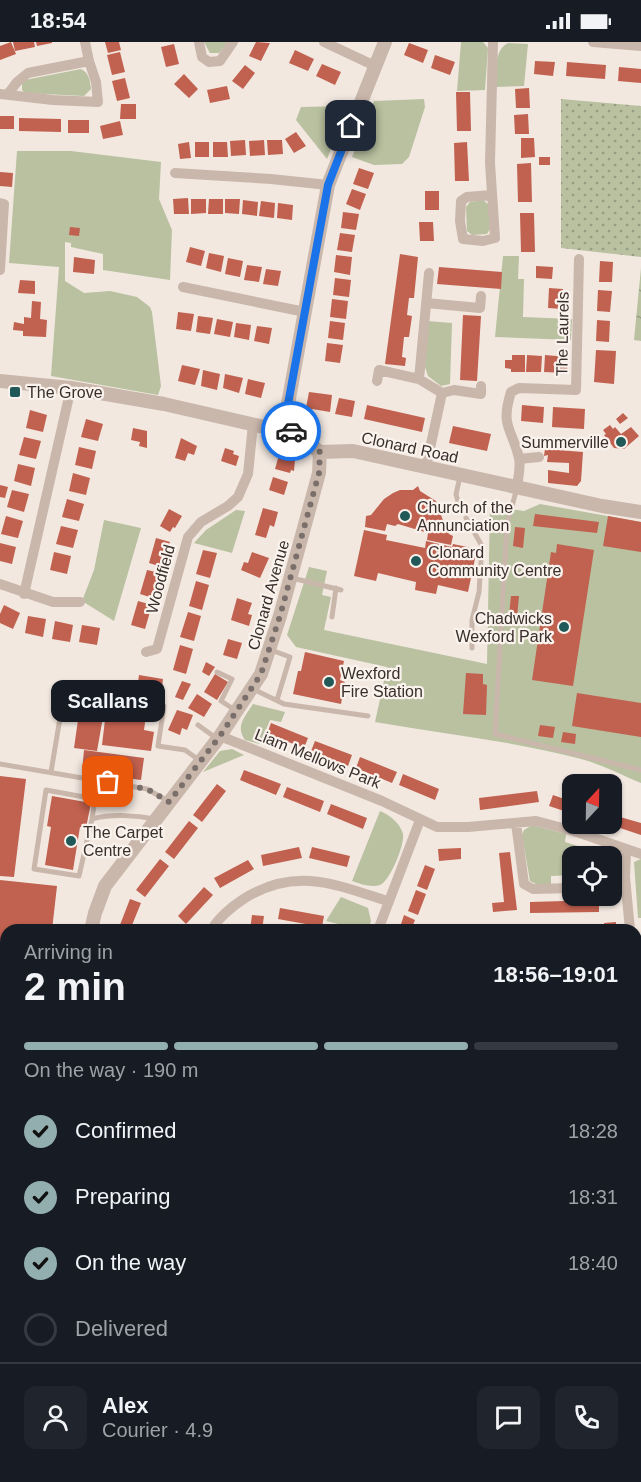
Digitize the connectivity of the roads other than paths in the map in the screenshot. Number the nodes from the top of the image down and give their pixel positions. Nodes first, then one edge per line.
1 (85, 42) edge
2 (199, 42) edge
3 (233, 42) edge
4 (324, 42) edge
5 (385, 42) edge
6 (493, 42) edge
7 (593, 42) edge
8 (641, 46) edge
9 (89, 61) junction
10 (375, 66) junction
11 (4, 94) edge
12 (175, 173) dead end
13 (328, 185) junction
14 (492, 195) junction
15 (0, 203) edge
16 (579, 259) dead end
17 (0, 270) edge
18 (429, 273) dead end
19 (183, 287) dead end
20 (481, 296) dead end
21 (426, 303) junction
22 (305, 312) junction
23 (419, 379) junction
24 (0, 381) edge
25 (377, 381) dead end
26 (481, 386) dead end
27 (71, 388) junction
28 (442, 393) junction
29 (253, 424) junction
30 (284, 426) junction
31 (320, 452) junction
32 (539, 457) dead end
33 (519, 459) junction
34 (426, 467) junction
35 (461, 474) junction
36 (517, 487) junction
37 (458, 502) dead end
38 (641, 512) edge
39 (466, 518) dead end
40 (291, 578) junction
41 (0, 584) edge
42 (24, 594) junction
43 (80, 602) dead end
44 (332, 618) dead end
45 (472, 648) dead end
46 (271, 650) junction
47 (146, 652) dead end
48 (217, 672) dead end
49 (253, 689) junction
50 (96, 693) dead end
51 (109, 698) dead end
52 (277, 700) junction
53 (237, 711) junction
54 (368, 716) dead end
55 (198, 726) dead end
56 (219, 738) junction
57 (201, 761) junction
58 (0, 764) edge
59 (641, 770) edge
60 (51, 772) junction
61 (169, 802) junction
62 (92, 819) junction
63 (156, 819) junction
64 (420, 820) junction
65 (516, 823) junction
66 (626, 850) junction
67 (641, 854) edge
68 (622, 885) edge
69 (626, 885) junction
70 (562, 888) edge
71 (387, 902) junction
72 (92, 924) edge
73 (216, 924) edge
74 (380, 924) edge
75 (629, 924) edge

1 - 9 street
2 - 3 street
4 - 10 street
5 - 10 street
6 - 14 street
7 - 8 street
9 - 11 street
9 - 11 street
10 - 13 street
12 - 13 street
13 - 22 street
14 - 14 street
15 - 17 street
16 - 33 street, The Laurels
18 - 21 street
19 - 22 street
20 - 21 street
21 - 23 street
22 - 30 street
23 - 25 street
23 - 28 street
24 - 27 street
26 - 28 street
27 - 29 street
27 - 42 street
28 - 34 street
29 - 30 street
29 - 47 street, Woodfield
30 - 31 street
31 - 34 street, Clonard Road
31 - 40 street, Clonard Avenue
32 - 33 street
33 - 36 street, The Laurels
34 - 35 street, Clonard Road
35 - 36 street, Clonard Road
35 - 37 lane
36 - 38 street, Clonard Road
36 - 59 lane
39 - 45 lane
40 - 44 lane
40 - 46 street, Clonard Avenue
41 - 42 street
42 - 43 street
46 - 49 street, Clonard Avenue
46 - 52 lane
48 - 53 lane
49 - 52 lane
49 - 53 street, Clonard Avenue
50 - 60 lane
51 - 57 lane
52 - 54 lane
53 - 56 street, Clonard Avenue
55 - 56 lane
56 - 57 street
56 - 64 street, Liam Mellows Park
57 - 61 street
58 - 60 lane
60 - 61 lane
61 - 63 street
62 - 62 lane
62 - 63 lane
63 - 72 street
64 - 65 street, Liam Mellows Park
64 - 71 street
65 - 66 street, Liam Mellows Park
65 - 70 street
66 - 67 street, Liam Mellows Park
66 - 69 street
68 - 69 street
69 - 75 street
71 - 73 street
71 - 74 street

